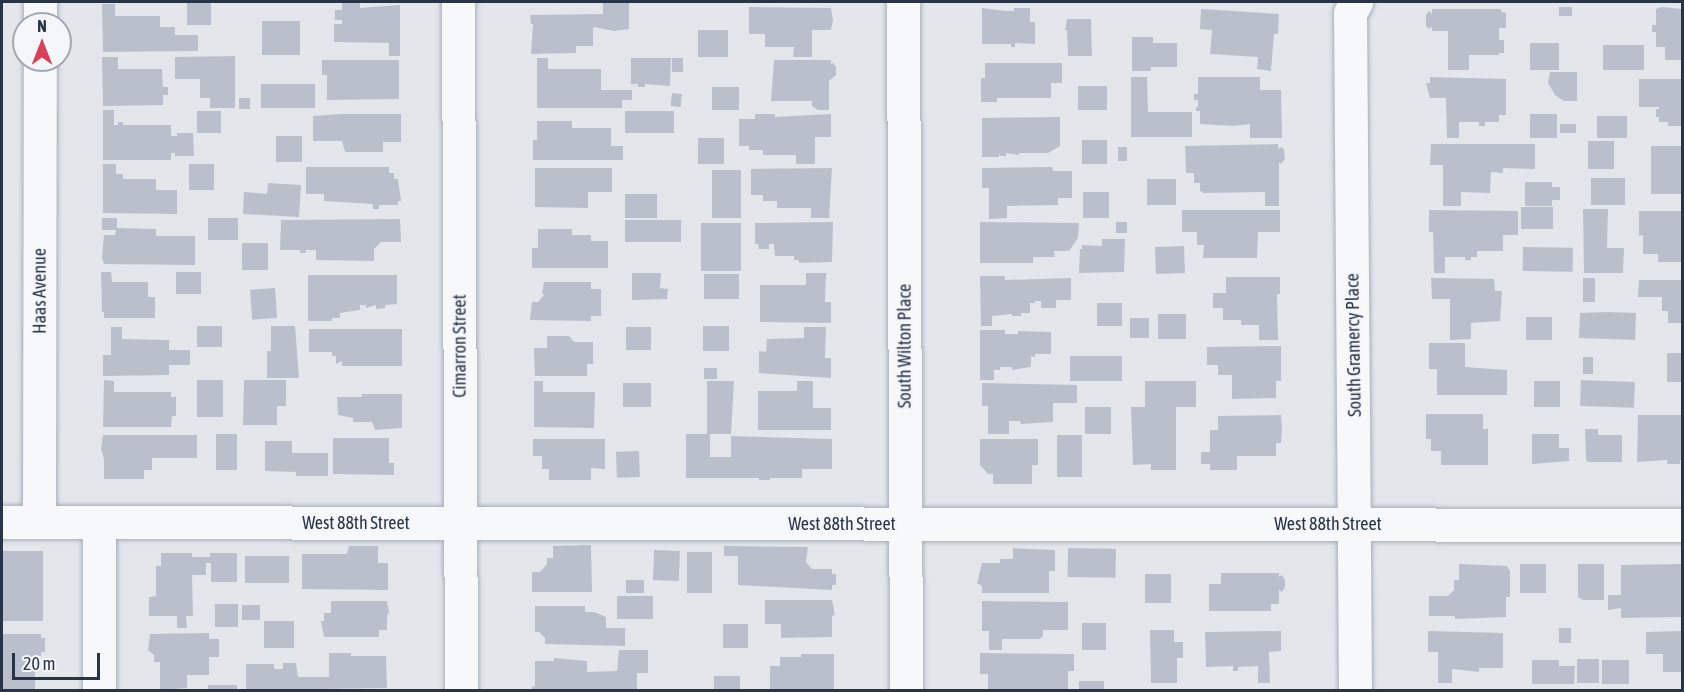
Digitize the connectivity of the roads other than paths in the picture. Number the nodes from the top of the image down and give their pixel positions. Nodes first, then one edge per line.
1 (458, 2) edge
2 (903, 2) edge
3 (1356, 2) edge
4 (40, 72) edge
5 (2, 522) edge
6 (39, 522) junction
7 (99, 522) junction
8 (461, 523) junction
9 (906, 524) junction
10 (1356, 524) junction
11 (1683, 525) edge
12 (99, 690) edge
13 (461, 690) edge
14 (906, 690) edge
15 (1355, 690) edge

1 - 8 street, Cimarron Street
2 - 9 street, South Wilton Place
3 - 10 street, South Gramercy Place
4 - 6 street, Haas Avenue
5 - 6 street, West 88th Street
6 - 7 street, West 88th Street
7 - 8 street, West 88th Street
7 - 12 street
8 - 9 street, West 88th Street
8 - 13 street, Cimarron Street
9 - 10 street, West 88th Street
9 - 14 street, South Wilton Place
10 - 11 street, West 88th Street
10 - 15 street, South Gramercy Place

